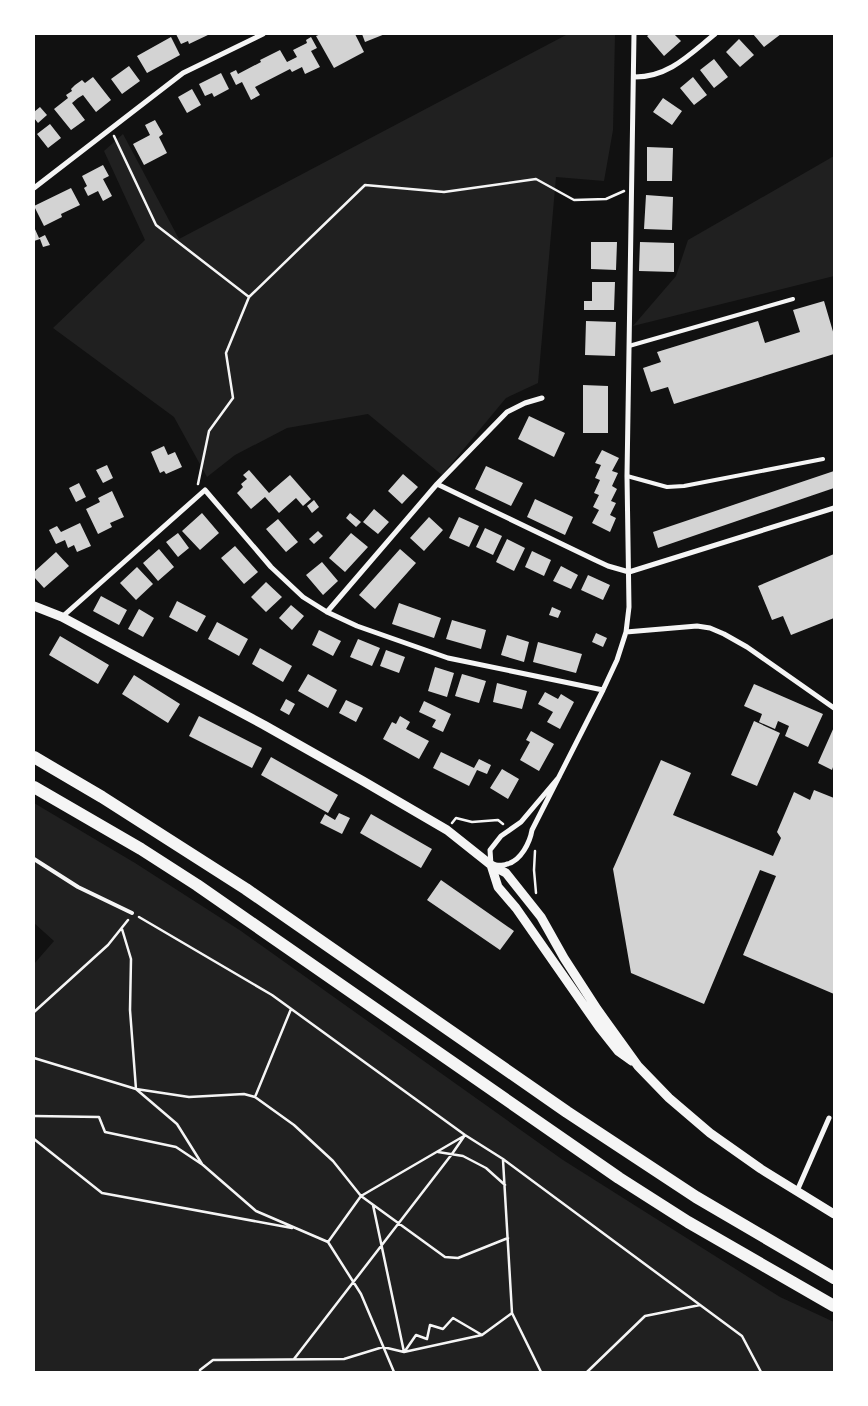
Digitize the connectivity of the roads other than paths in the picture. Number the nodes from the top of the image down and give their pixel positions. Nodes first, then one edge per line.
1 (263, 34) edge
2 (634, 34) edge
3 (715, 34) edge
4 (634, 77) junction
5 (34, 188) edge
6 (793, 299) dead end
7 (629, 346) junction
8 (542, 398) dead end
9 (823, 459) dead end
10 (627, 476) junction
11 (437, 484) junction
12 (834, 508) edge
13 (629, 572) junction
14 (34, 606) edge
15 (327, 612) junction
16 (62, 617) junction
17 (626, 632) junction
18 (603, 690) junction
19 (834, 708) edge
20 (34, 757) edge
21 (559, 777) junction
22 (34, 787) edge
23 (34, 860) edge
24 (491, 865) junction
25 (132, 913) road end
26 (638, 1066) junction
27 (830, 1118) dead end
28 (797, 1191) junction
29 (834, 1214) edge
30 (834, 1278) edge
31 (834, 1306) edge

1 - 5 street
2 - 4 street
3 - 4 street
4 - 7 street
6 - 7 lane
7 - 10 street
8 - 11 street
9 - 10 lane
10 - 13 street
11 - 13 street
11 - 15 street
12 - 13 street
13 - 17 street
14 - 16 street
15 - 16 street
15 - 18 street
16 - 24 street
17 - 18 street
17 - 19 street
18 - 21 street
20 - 30 highway
21 - 24 street
21 - 24 street
22 - 31 highway
23 - 25 lane
24 - 26 street
24 - 26 street
26 - 28 street
27 - 28 street
28 - 29 street

